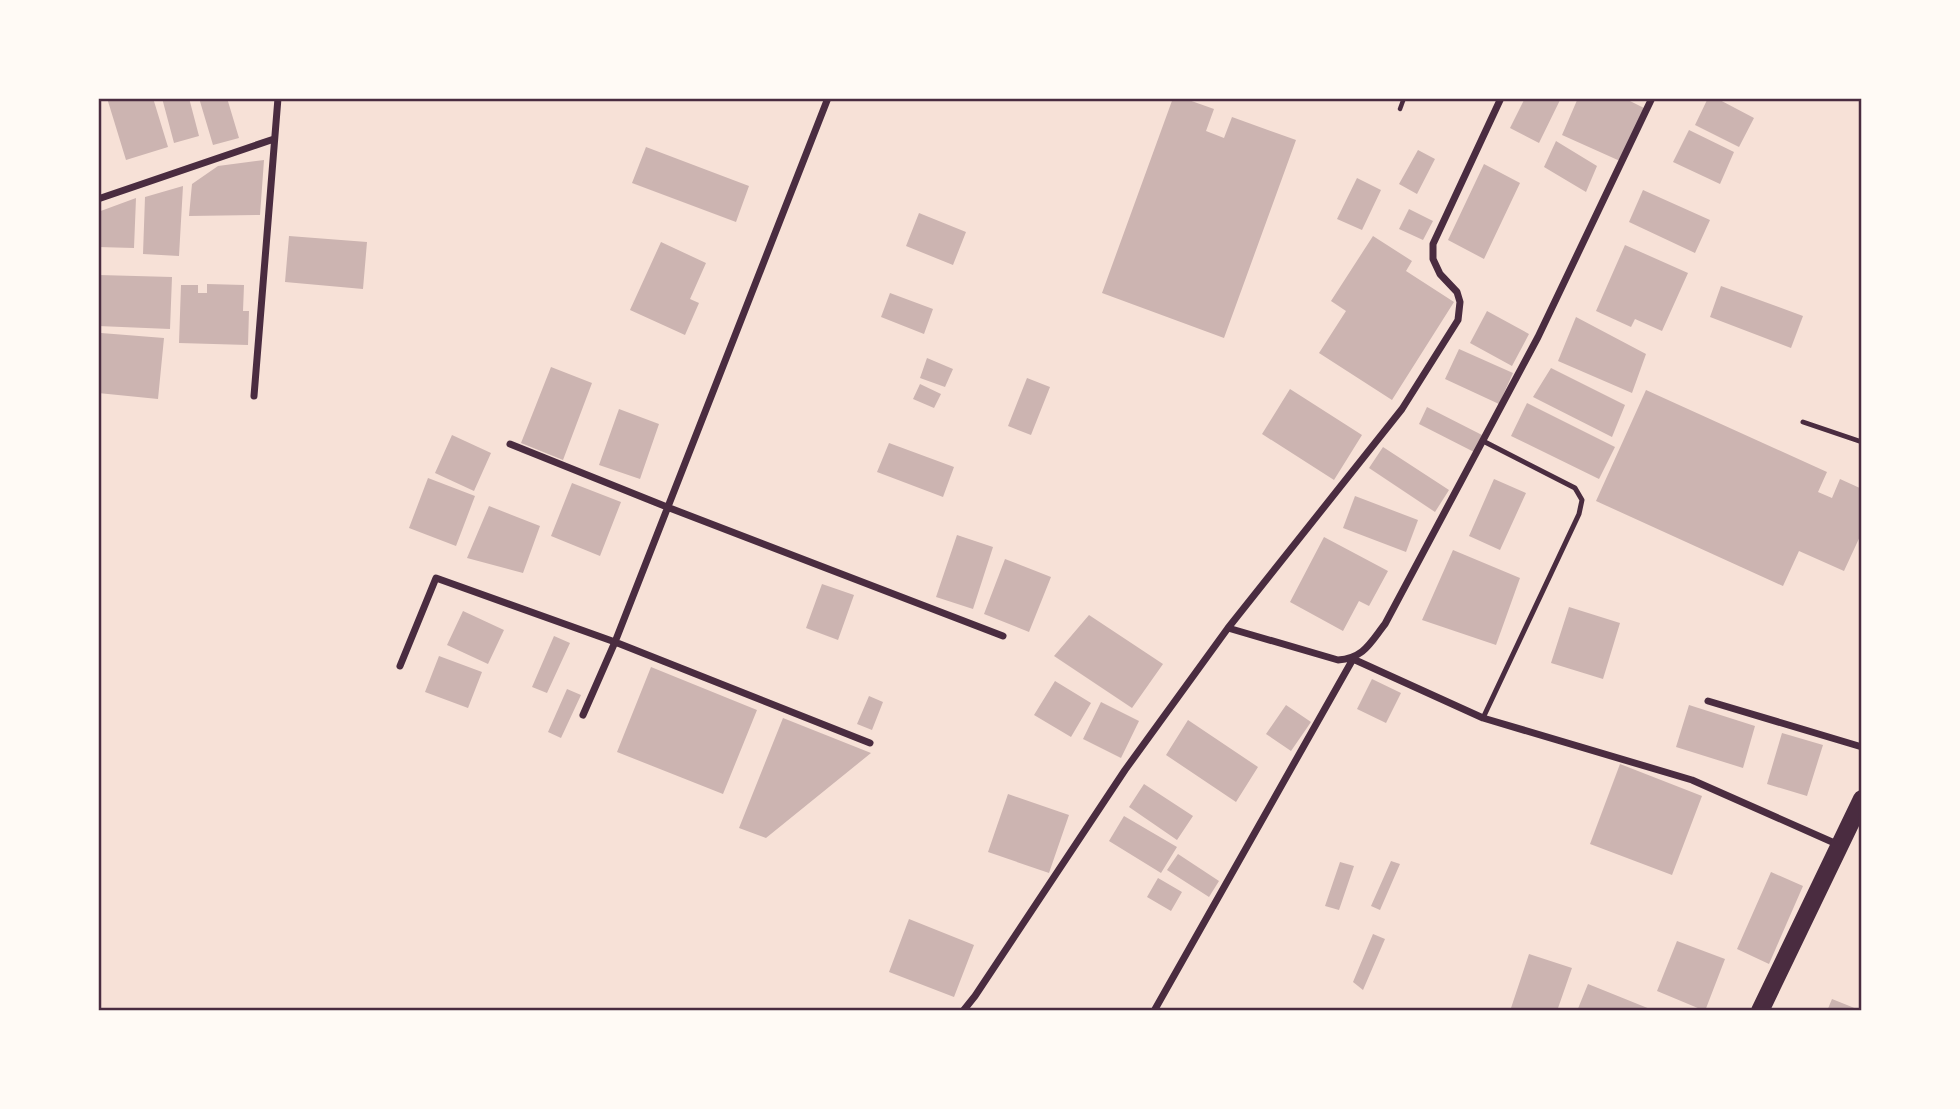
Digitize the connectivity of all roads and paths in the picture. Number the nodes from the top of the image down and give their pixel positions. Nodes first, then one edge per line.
1 (278, 98) edge
2 (828, 98) edge
3 (1404, 98) edge
4 (1501, 98) edge
5 (1652, 98) edge
6 (1400, 109) dead end
7 (274, 139) junction
8 (98, 199) edge
9 (254, 396) dead end
10 (1803, 422) dead end
11 (1483, 441) junction
12 (1862, 442) edge
13 (510, 444) dead end
14 (667, 507) junction
15 (1228, 628) junction
16 (1003, 636) dead end
17 (615, 642) junction
18 (1353, 659) junction
19 (401, 666) dead end
20 (1708, 701) dead end
21 (583, 715) dead end
22 (1483, 718) junction
23 (870, 743) dead end
24 (1862, 747) edge
25 (1862, 799) edge
26 (1839, 845) junction
27 (963, 1011) edge
28 (1154, 1011) edge
29 (1760, 1011) edge

1 - 7 street
2 - 14 street
3 - 6 path
4 - 15 street
5 - 11 street
7 - 8 street
7 - 9 street
10 - 12 lane
11 - 18 street
11 - 22 lane
13 - 14 street
14 - 16 street
14 - 17 street
15 - 18 street
15 - 27 street
17 - 19 street
17 - 21 street
17 - 23 street
18 - 22 street
18 - 28 street
20 - 24 street
22 - 26 street
25 - 26 main road
26 - 29 main road

